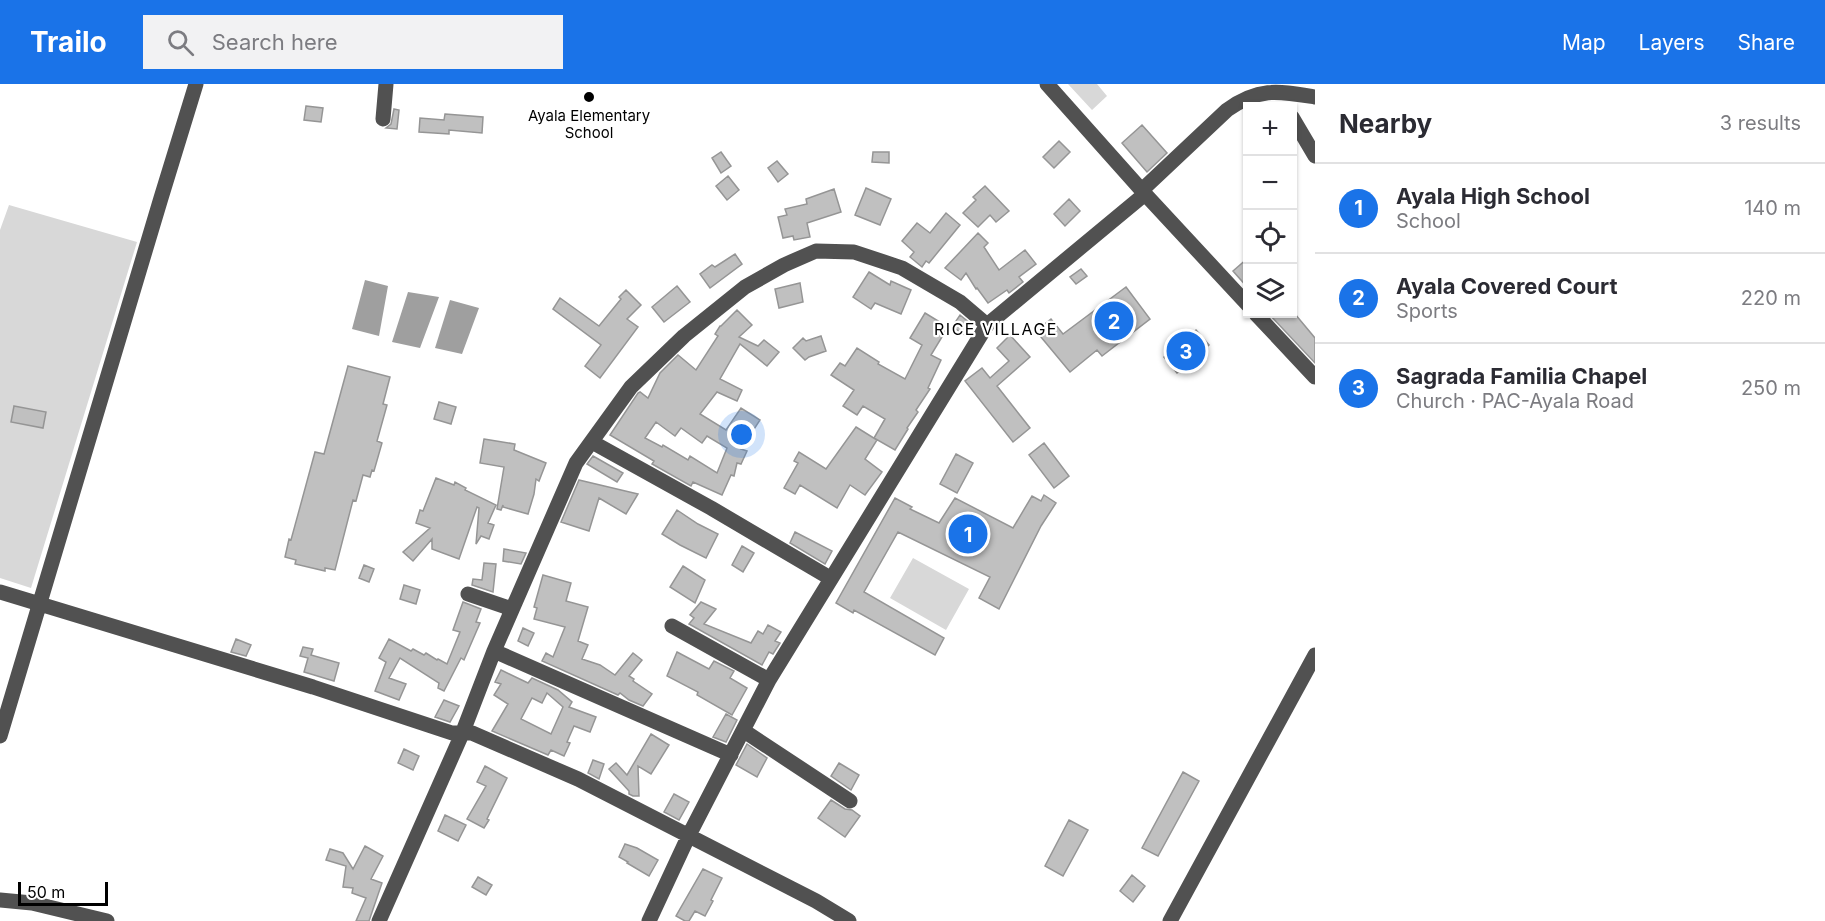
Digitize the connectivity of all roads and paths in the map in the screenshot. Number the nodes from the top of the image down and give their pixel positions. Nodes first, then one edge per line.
1 (196, 84) edge
2 (386, 84) edge
3 (1047, 84) edge
4 (1254, 89) edge
5 (1277, 93) junction
6 (1315, 97) edge
7 (1283, 102) edge
8 (383, 119) dead end
9 (1297, 124) edge
10 (1315, 156) edge
11 (1144, 192) junction
12 (1243, 300) edge
13 (1260, 318) edge
14 (987, 325) junction
15 (1315, 377) edge
16 (591, 442) junction
17 (830, 578) junction
18 (0, 592) edge
19 (468, 594) dead end
20 (40, 603) junction
21 (512, 609) junction
22 (672, 626) dead end
23 (494, 651) junction
24 (1315, 655) edge
25 (769, 680) junction
26 (744, 731) junction
27 (462, 734) junction
28 (0, 736) edge
29 (731, 755) junction
30 (850, 801) dead end
31 (689, 836) junction
32 (0, 900) edge
33 (107, 921) edge
34 (379, 921) edge
35 (649, 921) edge
36 (849, 921) edge
37 (1170, 921) edge

1 - 20 street
2 - 8 street
3 - 11 street
4 - 5 street
4 - 11 street
5 - 6 street
5 - 7 street
9 - 10 street
11 - 12 street
11 - 14 street
13 - 15 street
14 - 16 street
14 - 17 street
16 - 17 street
16 - 21 street
17 - 25 street
18 - 20 street
19 - 21 street
20 - 27 street
20 - 28 street
21 - 23 street
22 - 25 street
23 - 27 street
23 - 29 street
24 - 37 street
25 - 26 street
26 - 29 street
26 - 30 street
27 - 31 street
27 - 34 street
29 - 31 street
31 - 35 street
31 - 36 street
32 - 33 street

